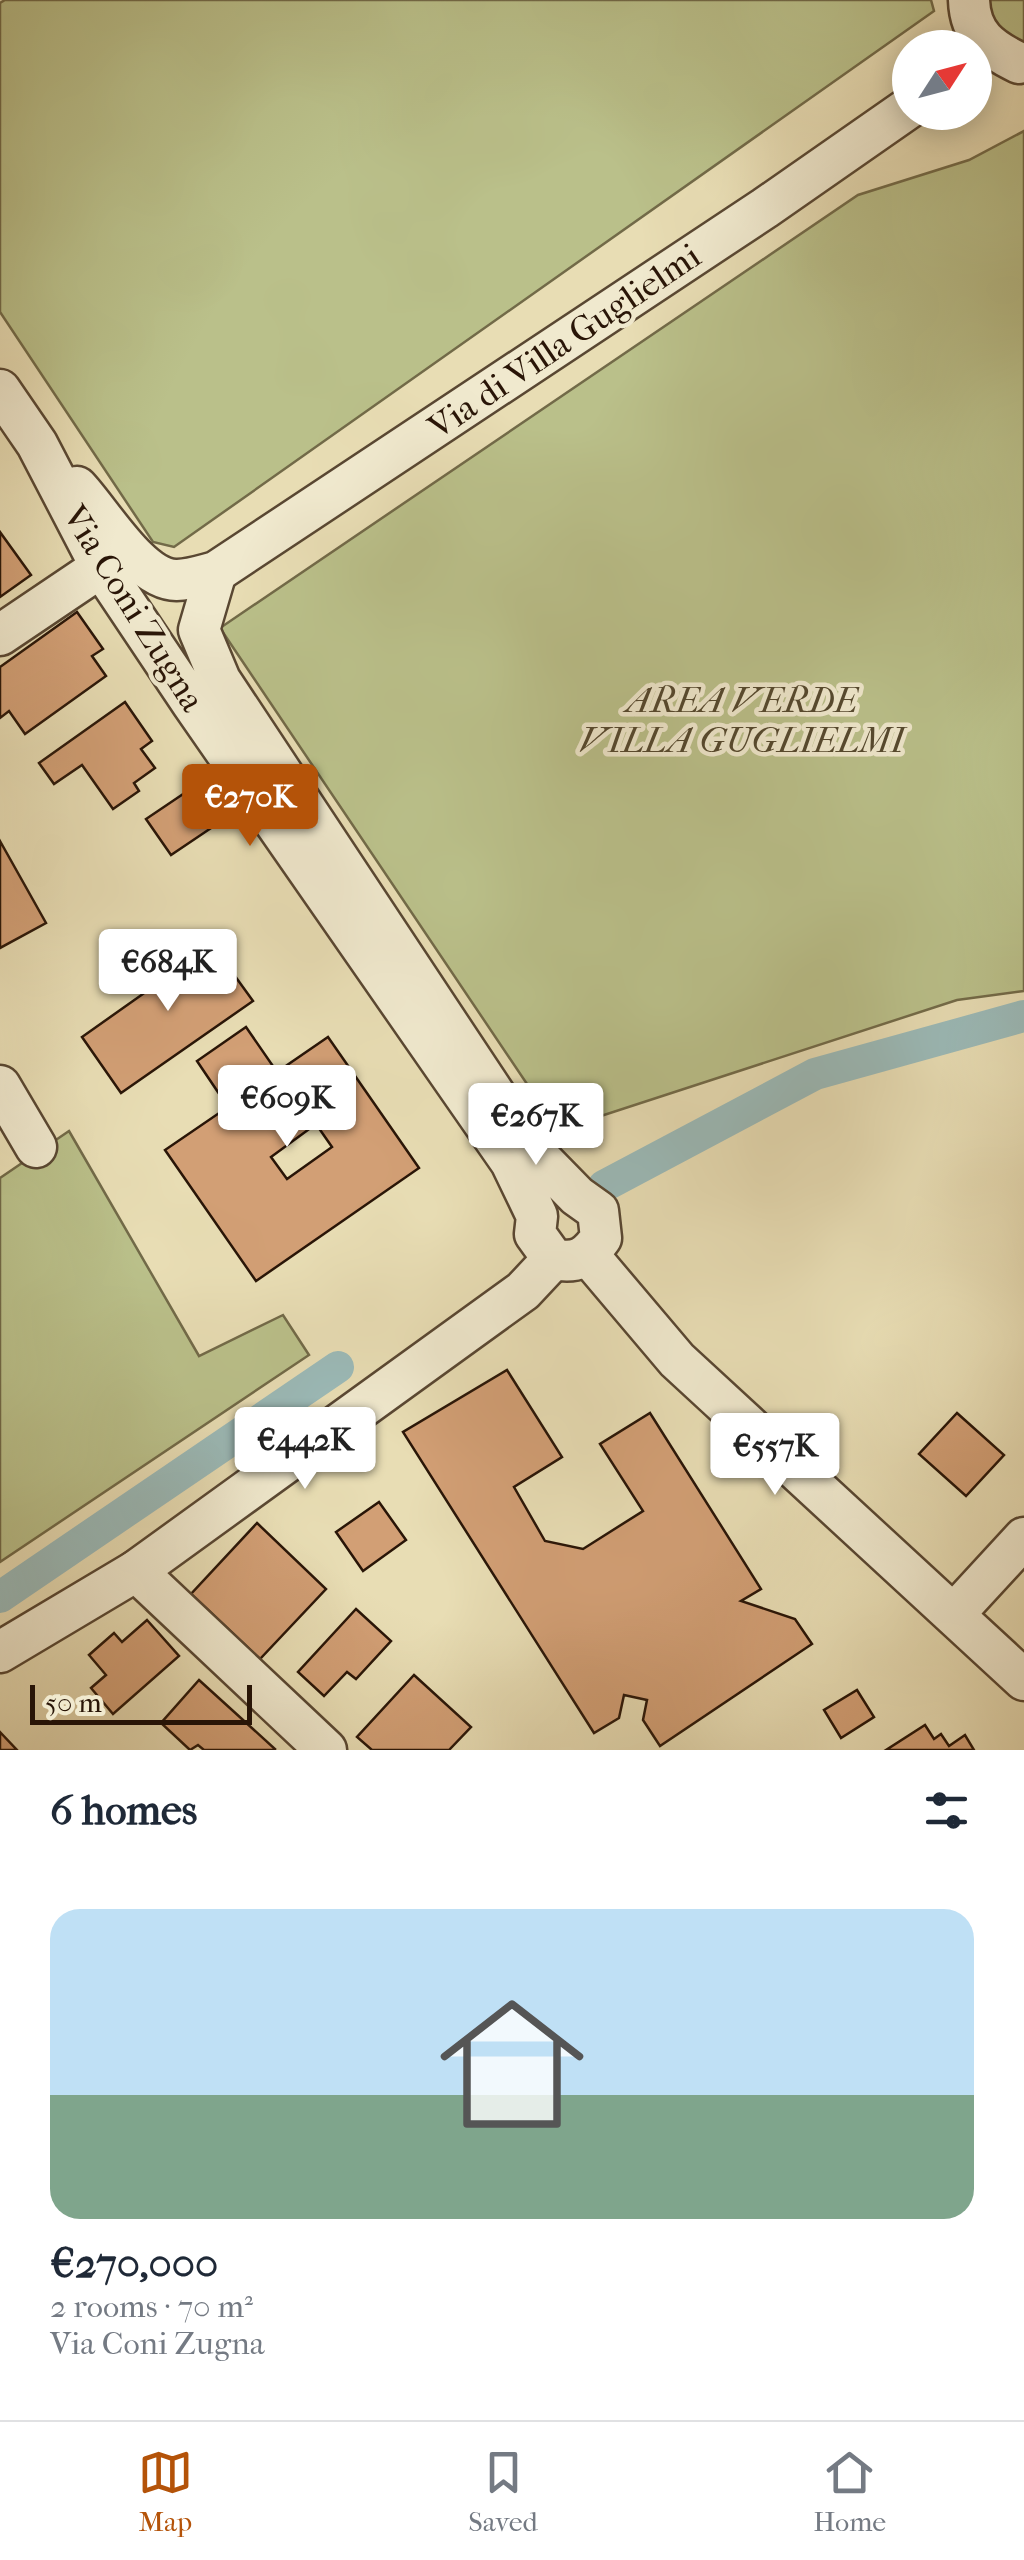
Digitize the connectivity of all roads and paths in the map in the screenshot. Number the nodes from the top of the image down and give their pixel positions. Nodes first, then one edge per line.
1 (970, 0) edge
2 (1022, 63) edge
3 (992, 69) edge
4 (892, 120) edge
5 (0, 390) edge
6 (37, 444) junction
7 (101, 567) junction
8 (216, 572) junction
9 (0, 634) edge
10 (0, 1086) edge
11 (36, 1147) dead end
12 (577, 1196) junction
13 (537, 1216) junction
14 (571, 1257) junction
15 (1024, 1538) edge
16 (136, 1571) junction
17 (954, 1614) junction
18 (0, 1652) edge
19 (1024, 1680) edge
20 (326, 1750) edge

1 - 2 street
2 - 3 street
4 - 8 street, Via di Villa Guglielmi
5 - 6 street, Via Coni Zugna
6 - 7 street, Via Coni Zugna
6 - 8 street, Via Coni Zugna
7 - 9 street
7 - 13 street, Via Coni Zugna
8 - 12 street, Via Coni Zugna
10 - 11 street
12 - 13 street
12 - 14 street, Via Coni Zugna
13 - 14 street, Via Coni Zugna
14 - 16 street
14 - 17 street, Via Coni Zugna
15 - 17 street
16 - 18 street
16 - 20 street
17 - 19 street, Via Coni Zugna

